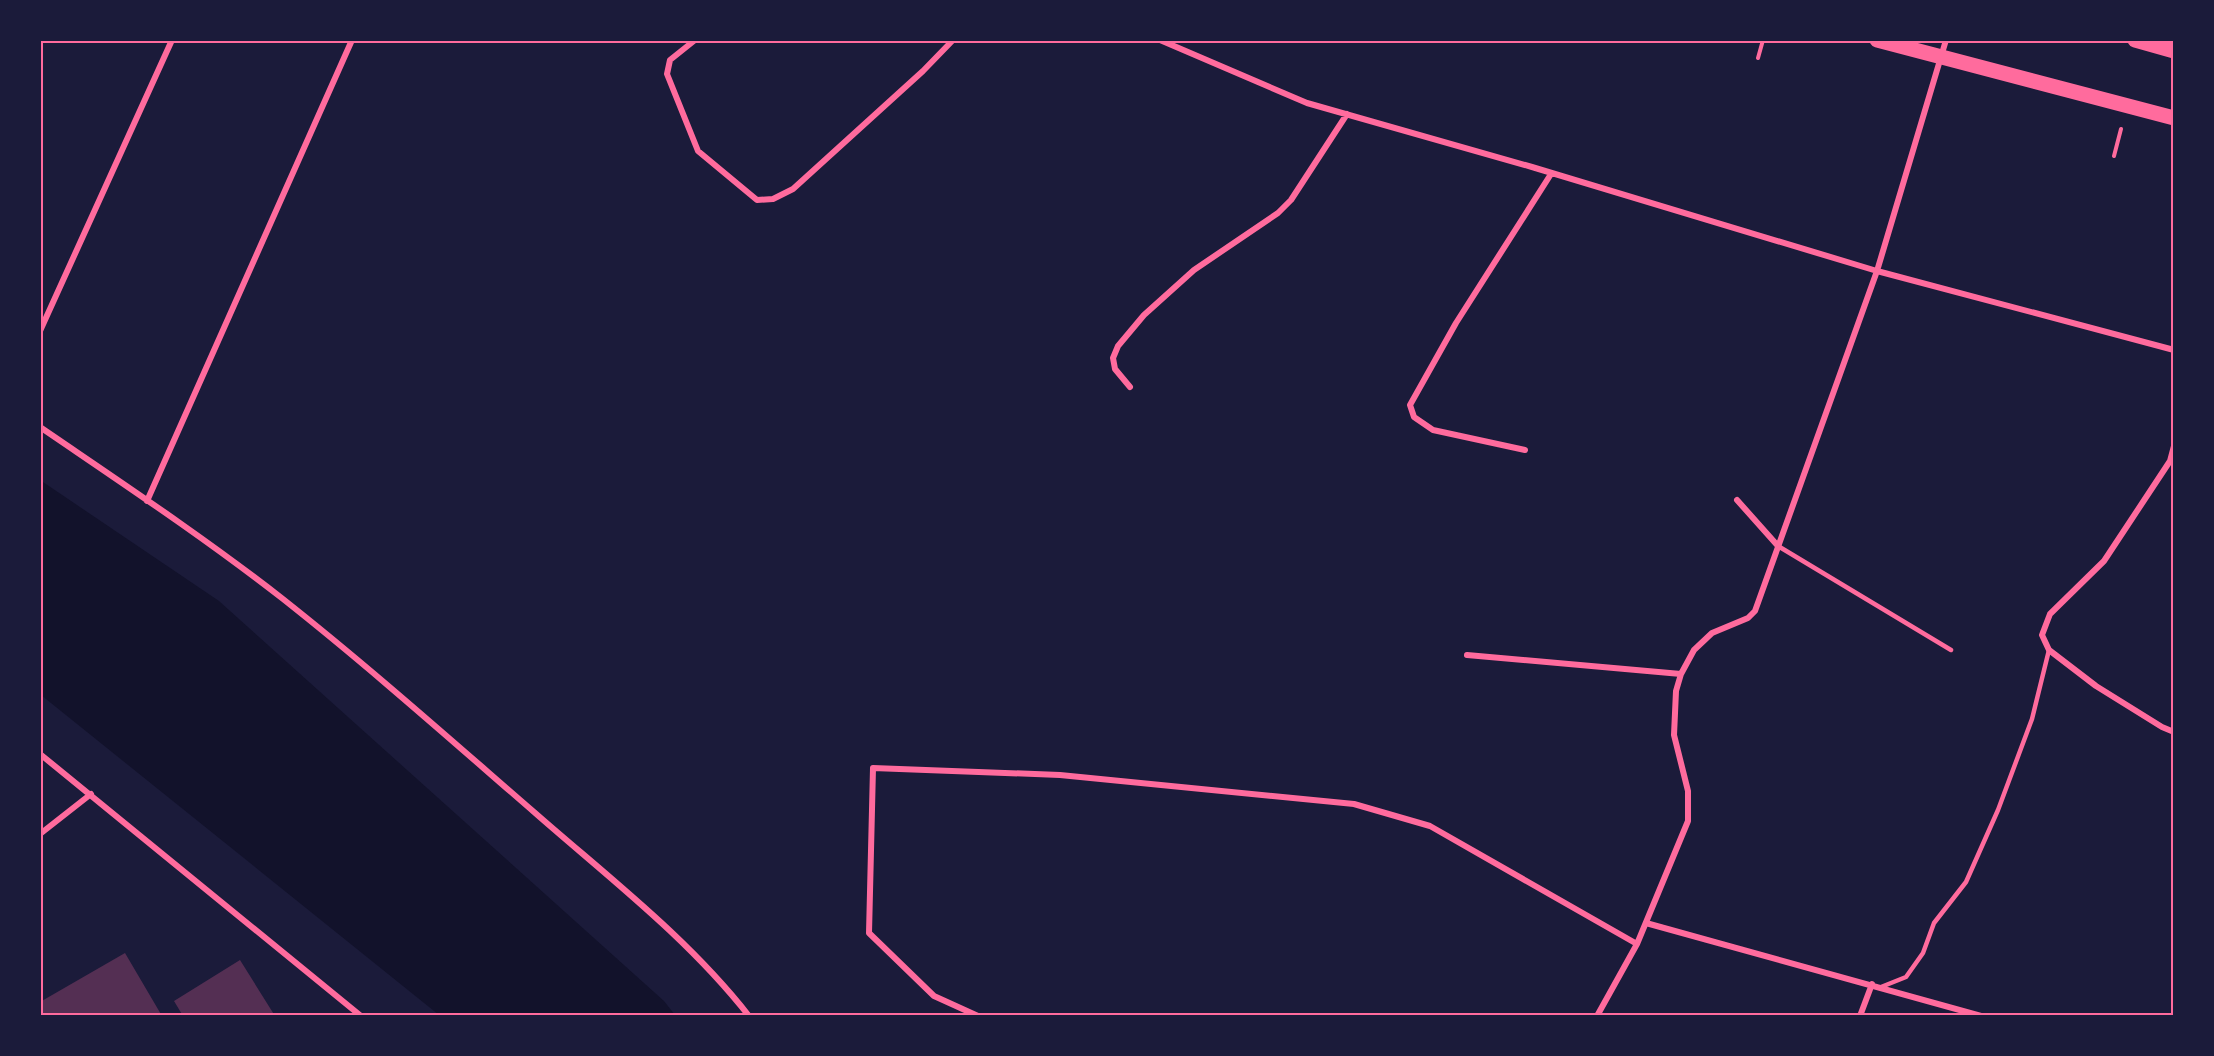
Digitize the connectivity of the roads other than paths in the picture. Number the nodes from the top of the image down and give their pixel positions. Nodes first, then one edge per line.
1 (172, 40) edge
2 (352, 40) edge
3 (695, 40) edge
4 (954, 40) edge
5 (1160, 40) edge
6 (1877, 40) edge
7 (1946, 40) edge
8 (2135, 40) edge
9 (2174, 51) edge
10 (1941, 57) junction
11 (1347, 114) junction
12 (2174, 118) edge
13 (1551, 174) junction
14 (1877, 271) junction
15 (40, 331) edge
16 (2174, 350) edge
17 (1130, 387) dead end
18 (40, 427) edge
19 (2174, 447) edge
20 (1525, 450) dead end
21 (1737, 500) dead end
22 (147, 501) junction
23 (1778, 546) junction
24 (1952, 650) dead end
25 (2049, 650) junction
26 (1467, 655) dead end
27 (1681, 674) junction
28 (2174, 732) edge
29 (40, 754) edge
30 (91, 794) junction
31 (40, 834) edge
32 (1646, 923) junction
33 (1637, 944) junction
34 (1872, 984) junction
35 (1881, 987) junction
36 (361, 1016) edge
37 (749, 1016) edge
38 (978, 1016) edge
39 (1597, 1016) edge
40 (1860, 1016) edge
41 (1980, 1016) edge

1 - 15 street
2 - 22 street
3 - 4 street
5 - 11 street
6 - 10 main road
7 - 10 street
8 - 9 main road
10 - 12 main road
10 - 14 street
11 - 13 street
11 - 17 street
13 - 14 street
13 - 20 street
14 - 16 street
14 - 23 street
18 - 22 street
19 - 25 street
21 - 23 street
22 - 37 street
23 - 24 lane
23 - 27 street
25 - 28 street
25 - 35 lane
26 - 27 street
27 - 32 street
29 - 30 street
30 - 31 street
30 - 36 street
32 - 33 street
32 - 34 street
33 - 38 street
33 - 39 street
34 - 35 street
34 - 40 street
35 - 41 street

